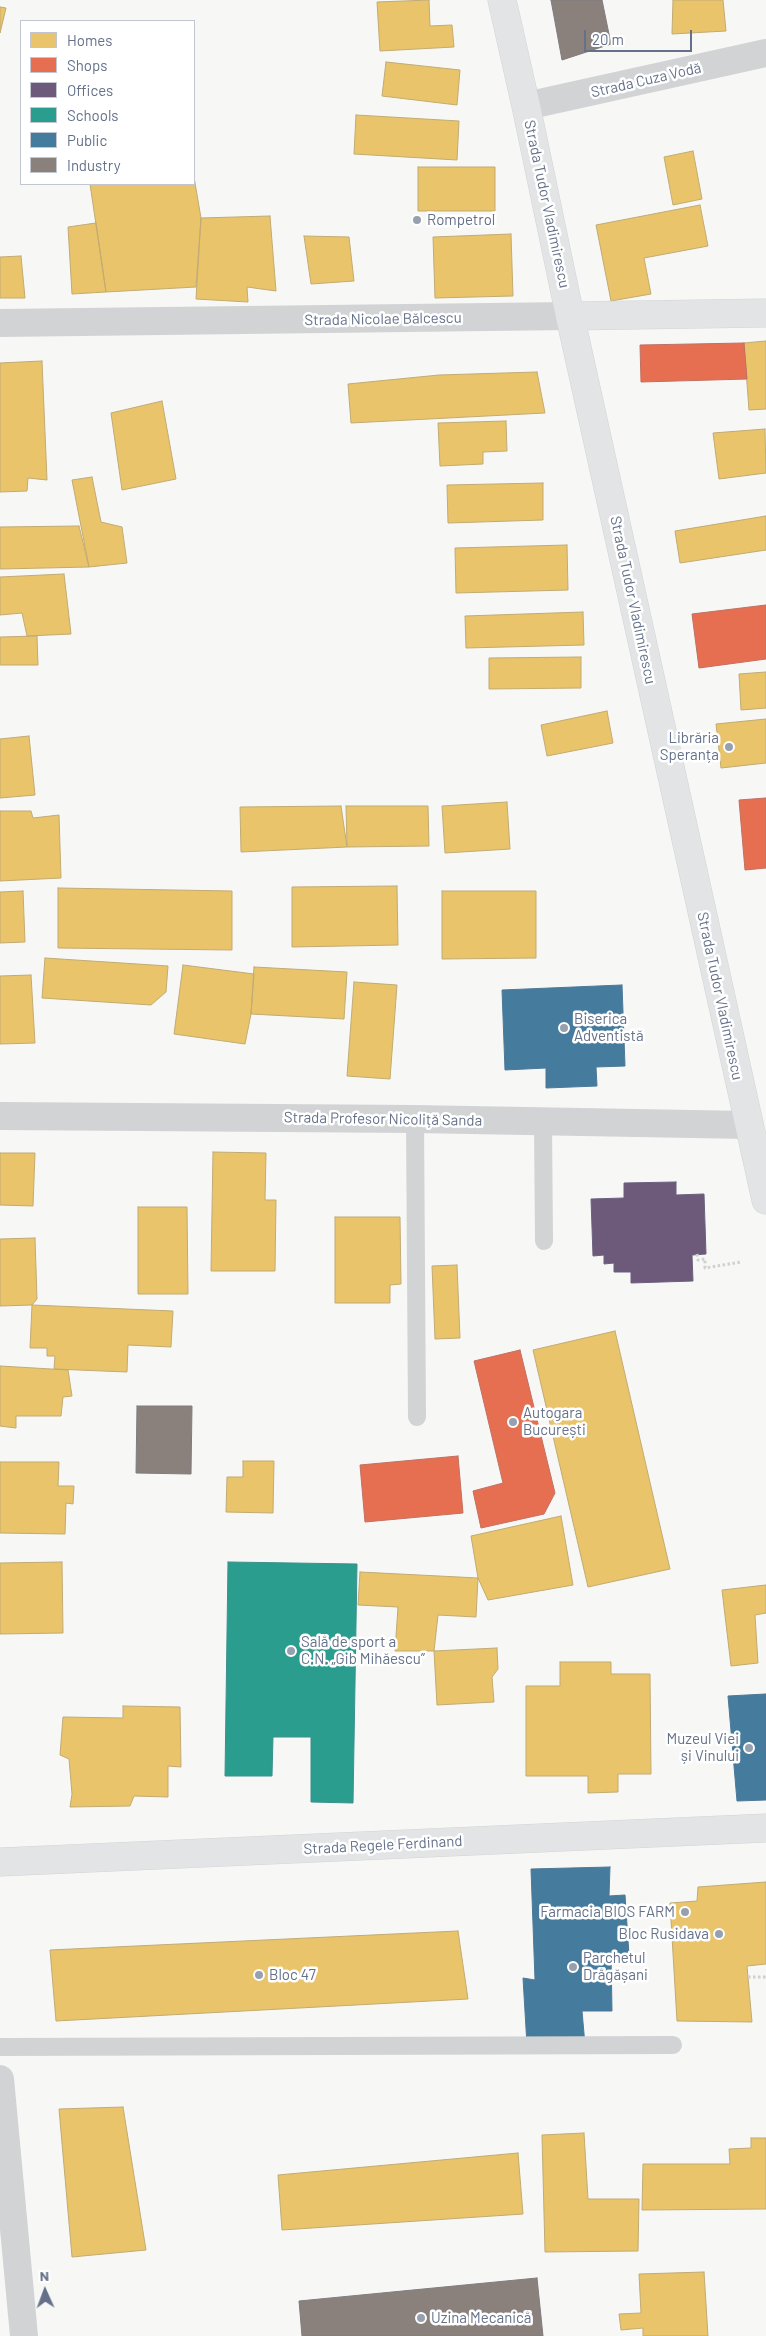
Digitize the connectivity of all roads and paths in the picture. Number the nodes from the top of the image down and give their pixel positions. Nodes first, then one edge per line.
1 (502, 0) edge
2 (766, 53) edge
3 (526, 106) junction
4 (766, 313) edge
5 (570, 316) junction
6 (0, 323) edge
7 (0, 1116) edge
8 (415, 1119) junction
9 (543, 1122) junction
10 (757, 1124) edge
11 (766, 1200) edge
12 (544, 1241) dead end
13 (697, 1254) dead end
14 (741, 1262) dead end
15 (417, 1417) dead end
16 (766, 1828) edge
17 (0, 1862) edge
18 (748, 1977) dead end
19 (766, 1977) edge
20 (673, 2045) dead end
21 (0, 2047) edge
22 (0, 2079) edge
23 (24, 2336) edge

1 - 3 main road, Strada Tudor Vladimirescu
2 - 3 street, Strada Cuza Vodă
3 - 5 main road, Strada Tudor Vladimirescu
4 - 5 main road, Strada Nicolae Bălcescu
5 - 6 street, Strada Nicolae Bălcescu
5 - 10 main road, Strada Tudor Vladimirescu
7 - 8 street, Strada Profesor Nicoliță Sanda
8 - 9 street, Strada Profesor Nicoliță Sanda
8 - 15 lane
9 - 10 street, Strada Profesor Nicoliță Sanda
9 - 12 lane
10 - 11 main road, Strada Tudor Vladimirescu
13 - 14 path
16 - 17 main road, Strada Regele Ferdinand
18 - 19 path
20 - 21 lane
22 - 23 street

